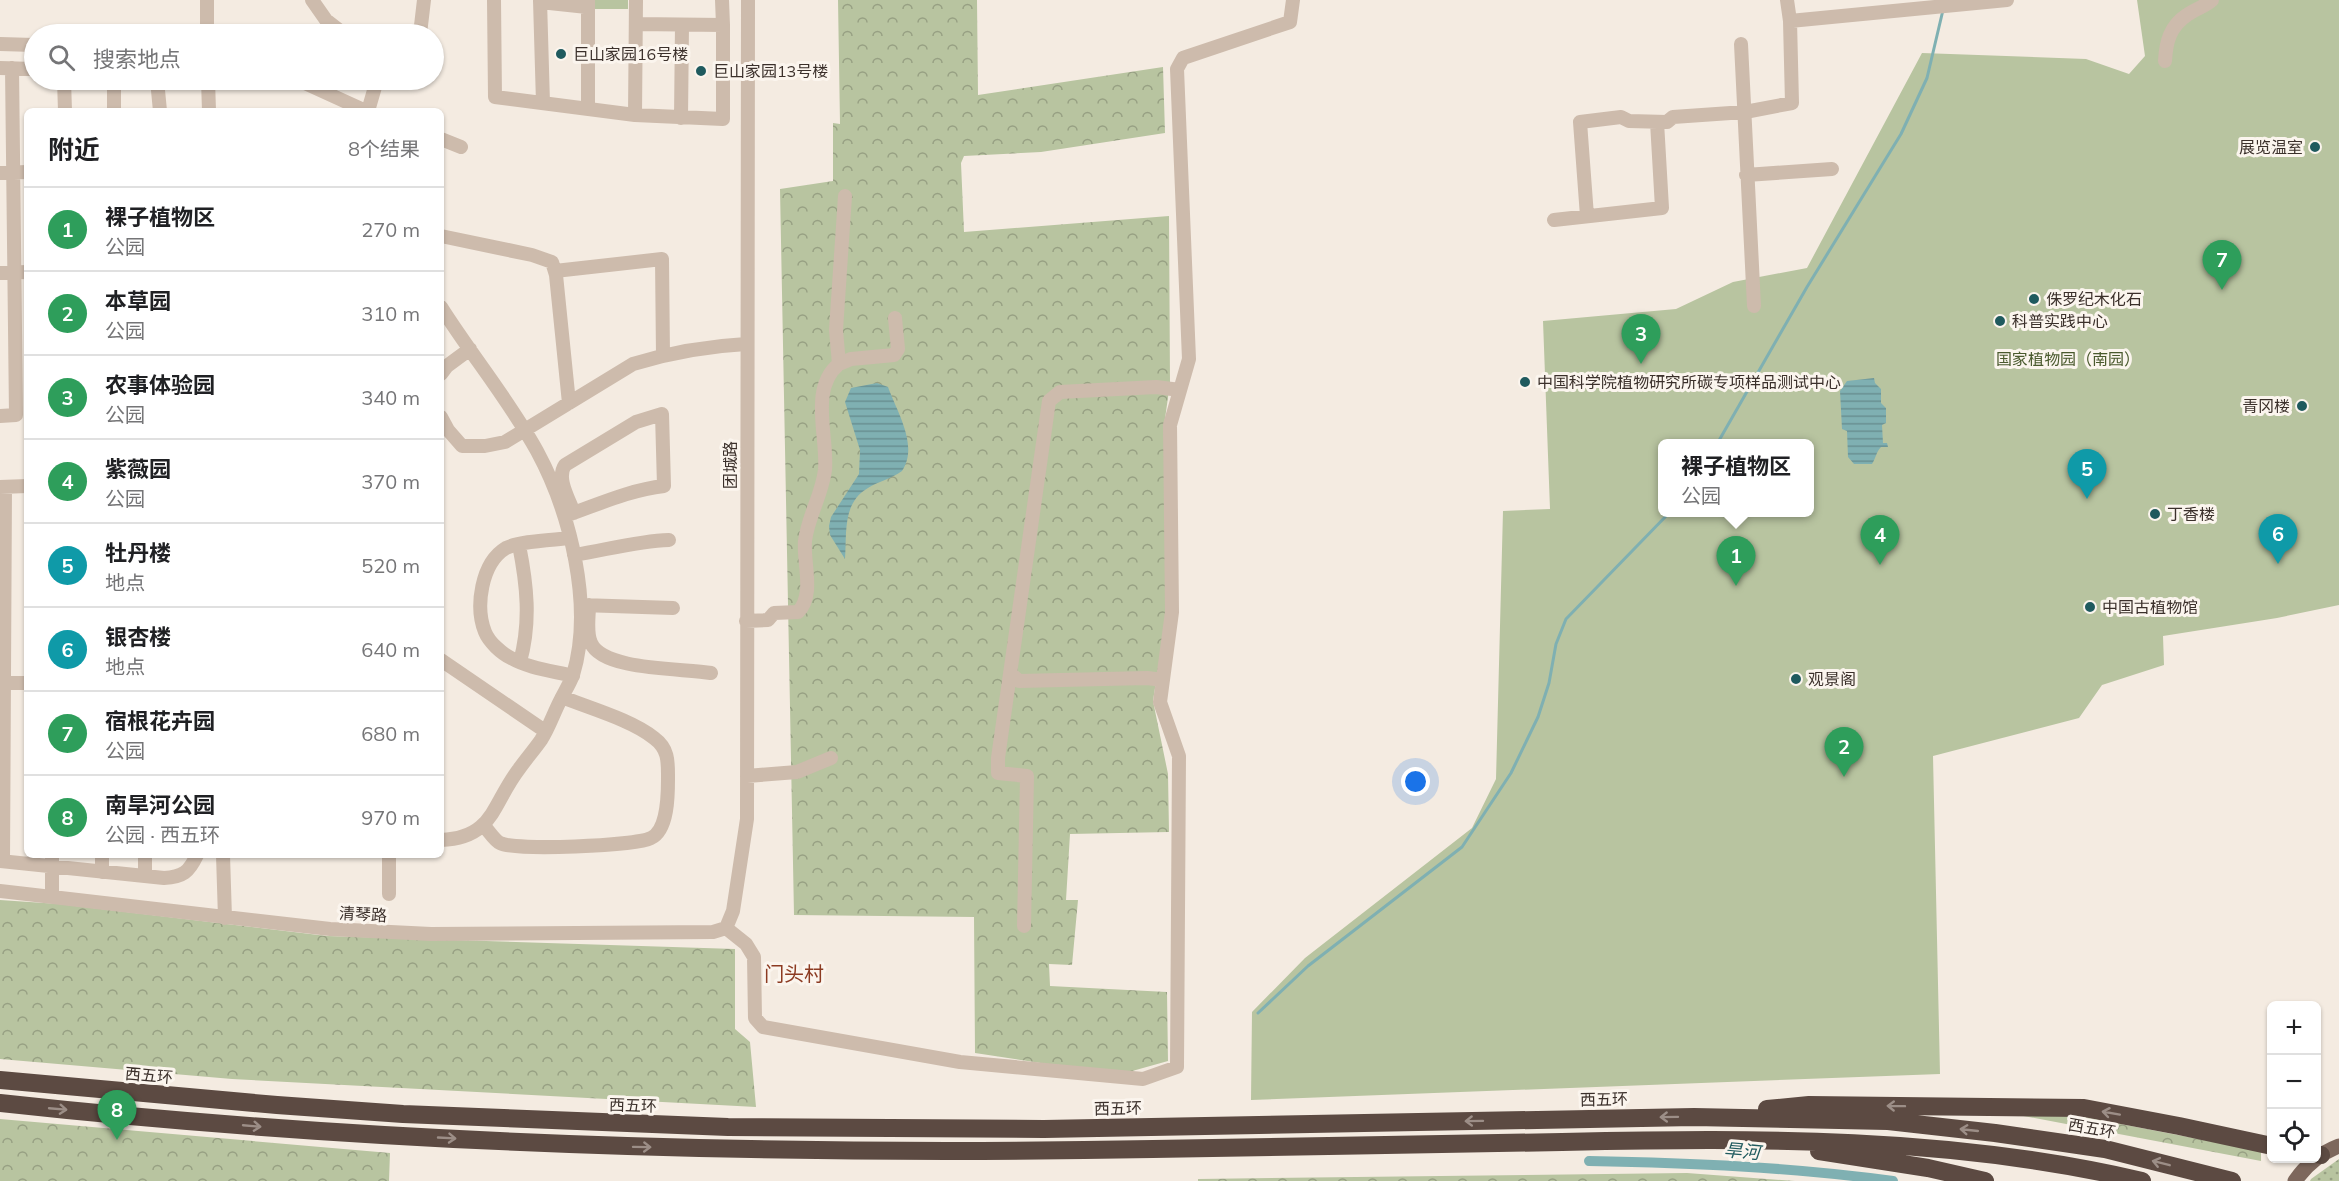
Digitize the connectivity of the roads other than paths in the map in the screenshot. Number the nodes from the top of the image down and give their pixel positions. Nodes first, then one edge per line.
1 (207, 0) edge
2 (312, 0) edge
3 (424, 0) edge
4 (494, 0) edge
5 (636, 0) edge
6 (722, 0) edge
7 (748, 0) edge
8 (1293, 0) edge
9 (1787, 0) edge
10 (2007, 0) edge
11 (2212, 0) edge
12 (540, 1) edge
13 (587, 4) edge
14 (1790, 21) junction
15 (207, 24) edge
16 (331, 24) edge
17 (421, 24) edge
18 (636, 24) junction
19 (682, 25) junction
20 (723, 25) junction
21 (0, 44) edge
22 (1741, 44) dead end
23 (24, 45) edge
24 (2165, 62) dead end
25 (6, 68) edge
26 (24, 69) edge
27 (64, 90) edge
28 (114, 90) edge
29 (158, 90) edge
30 (208, 90) edge
31 (320, 90) edge
32 (374, 90) edge
33 (543, 103) junction
34 (65, 108) edge
35 (114, 108) edge
36 (160, 108) edge
37 (209, 108) edge
38 (360, 108) edge
39 (368, 108) edge
40 (588, 109) junction
41 (1745, 112) junction
42 (634, 115) junction
43 (681, 118) junction
44 (1657, 122) junction
45 (444, 140) edge
46 (461, 147) dead end
47 (1832, 169) dead end
48 (13, 172) edge
49 (1746, 175) junction
50 (845, 196) dead end
51 (1587, 216) junction
52 (1554, 220) dead end
53 (444, 237) edge
54 (555, 271) junction
55 (0, 273) edge
56 (21, 273) edge
57 (1754, 306) dead end
58 (444, 311) edge
59 (895, 318) dead end
60 (746, 344) junction
61 (470, 349) junction
62 (663, 356) junction
63 (840, 364) junction
64 (444, 370) edge
65 (1180, 390) junction
66 (568, 403) junction
67 (0, 416) edge
68 (444, 423) edge
69 (524, 430) junction
70 (24, 486) edge
71 (2, 487) edge
72 (569, 514) junction
73 (570, 538) junction
74 (669, 540) dead end
75 (519, 545) junction
76 (574, 555) junction
77 (2, 558) edge
78 (584, 605) junction
79 (673, 608) dead end
80 (746, 621) junction
81 (2, 654) edge
82 (444, 662) edge
83 (520, 662) junction
84 (711, 673) dead end
85 (1011, 674) junction
86 (573, 676) junction
87 (1163, 680) junction
88 (4, 683) junction
89 (24, 683) edge
90 (562, 697) junction
91 (2, 705) edge
92 (545, 731) junction
93 (831, 758) dead end
94 (747, 776) junction
95 (484, 826) junction
96 (444, 840) edge
97 (102, 858) edge
98 (145, 858) edge
99 (195, 858) edge
100 (223, 858) edge
101 (389, 858) edge
102 (2, 861) edge
103 (52, 861) edge
104 (102, 872) junction
105 (145, 876) junction
106 (0, 891) edge
107 (389, 894) dead end
108 (52, 897) junction
109 (225, 918) junction
110 (1024, 926) dead end
111 (726, 928) junction
112 (0, 1080) edge
113 (0, 1103) edge
114 (1694, 1117) junction
115 (1740, 1138) junction
116 (2267, 1145) edge
117 (2339, 1146) edge
118 (2321, 1154) edge
119 (2310, 1163) edge
120 (2225, 1179) edge
121 (1985, 1181) edge
122 (2142, 1181) edge
123 (2295, 1181) edge

1 - 15 street
2 - 16 street
3 - 17 street
4 - 33 street
5 - 18 street
6 - 20 street
7 - 60 street, 团城路
8 - 65 street
9 - 14 street
10 - 14 street
11 - 24 street
12 - 13 street
12 - 33 street
13 - 40 street
14 - 41 street
18 - 19 street
18 - 42 street
19 - 20 street
19 - 43 street
20 - 43 street
21 - 23 street
22 - 41 street
25 - 26 street
25 - 48 street
27 - 34 street
28 - 35 street
29 - 36 street
30 - 37 street
31 - 38 street
32 - 39 street
33 - 40 street
40 - 42 street
41 - 44 street
41 - 49 street
42 - 43 street
44 - 51 street
44 - 51 street
45 - 46 street
47 - 49 street
48 - 56 street
49 - 57 street
50 - 63 street
51 - 52 street
53 - 54 street
54 - 62 street
54 - 66 street
55 - 56 street
56 - 67 street
58 - 61 street
59 - 63 street
60 - 62 street
60 - 80 street, 团城路
61 - 64 street
61 - 69 street
62 - 66 street
63 - 80 street
65 - 85 street
65 - 87 street
66 - 69 street
68 - 69 street
69 - 72 street
70 - 71 street
71 - 77 street
72 - 72 street
72 - 73 street
73 - 75 street
73 - 76 street
74 - 76 street
75 - 83 street
75 - 83 street
76 - 78 street
77 - 81 street
78 - 79 street
78 - 84 street
78 - 86 street
80 - 94 street, 团城路
81 - 88 street
82 - 92 street
83 - 86 street
85 - 87 street
85 - 110 street
86 - 90 street
87 - 111 street
88 - 89 street
88 - 91 street
90 - 92 street
90 - 95 street
91 - 102 street
92 - 95 street
93 - 94 street
94 - 111 street, 团城路
95 - 96 street
97 - 104 street
98 - 105 street
99 - 105 street
100 - 109 street
101 - 107 street
102 - 103 street
103 - 104 street
103 - 108 street
104 - 105 street
106 - 108 street, 清琴路
108 - 109 street, 清琴路
109 - 111 street, 清琴路
114 -> 112 highway, 西五环
113 -> 115 highway
116 -> 114 highway
120 -> 114 highway, 西五环
115 - 121 highway
115 - 122 highway
117 - 118 main road
119 - 123 main road

